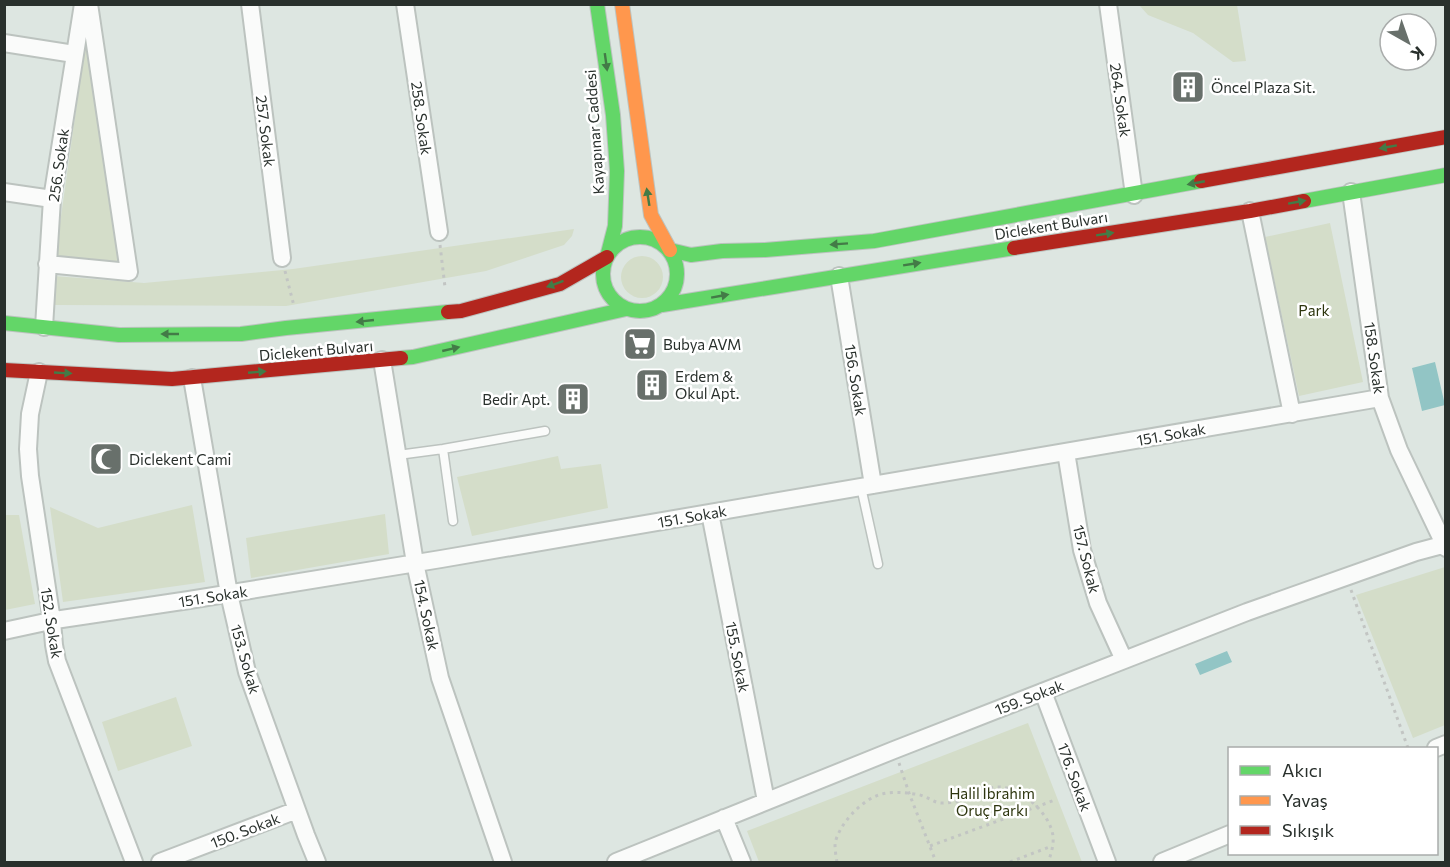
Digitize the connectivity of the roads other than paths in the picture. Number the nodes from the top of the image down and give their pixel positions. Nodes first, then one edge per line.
1 (83, 4) edge
2 (89, 4) edge
3 (250, 4) edge
4 (405, 4) edge
5 (597, 4) edge
6 (622, 4) edge
7 (1108, 4) edge
8 (4, 42) edge
9 (74, 54) junction
10 (1446, 137) edge
11 (1446, 175) edge
12 (4, 192) edge
13 (1351, 192) junction
14 (1134, 195) junction
15 (52, 199) junction
16 (1250, 211) junction
17 (439, 232) road end
18 (670, 250) junction
19 (607, 257) junction
20 (282, 258) road end
21 (47, 264) junction
22 (839, 276) junction
23 (662, 305) junction
24 (626, 309) junction
25 (4, 323) edge
26 (44, 327) junction
27 (382, 360) junction
28 (4, 370) edge
29 (39, 372) junction
30 (192, 378) junction
31 (1380, 399) junction
32 (1292, 414) junction
33 (545, 431) dead end
34 (443, 449) junction
35 (1066, 452) junction
36 (398, 455) junction
37 (867, 486) junction
38 (710, 513) junction
39 (453, 521) dead end
40 (1445, 545) edge
41 (416, 563) junction
42 (878, 564) dead end
43 (229, 594) junction
44 (52, 621) junction
45 (4, 631) edge
46 (1124, 660) junction
47 (1043, 692) junction
48 (766, 801) junction
49 (297, 810) junction
50 (724, 818) junction
51 (1228, 835) edge
52 (134, 862) edge
53 (160, 862) edge
54 (317, 862) edge
55 (503, 862) edge
56 (616, 862) edge
57 (742, 862) edge
58 (1107, 862) edge
59 (1162, 862) edge

1 - 9 street, 256. Sokak
2 - 21 street
3 - 20 street, 257. Sokak
4 - 17 street, 258. Sokak
5 -> 19 main road, Kayapınar Caddesi
18 -> 6 main road
7 - 14 street, 264. Sokak
8 - 9 street
9 - 15 street, 256. Sokak
10 -> 14 main road, Diclekent Bulvarı
11 - 13 main road, Diclekent Bulvarı
12 - 15 street
16 -> 13 main road, Diclekent Bulvarı
13 - 31 street, 158. Sokak
14 -> 18 main road, Diclekent Bulvarı
15 - 21 street, 256. Sokak
22 -> 16 main road, Diclekent Bulvarı
16 - 32 street
18 - 19 main road
18 - 23 main road
19 - 24 main road
19 -> 26 main road, Diclekent Bulvarı
21 - 26 street, 256. Sokak
23 -> 22 main road, Diclekent Bulvarı
22 - 37 street, 156. Sokak
23 - 24 main road
27 -> 24 main road, Diclekent Bulvarı
25 - 26 main road, Diclekent Bulvarı
30 -> 27 main road, Diclekent Bulvarı
27 - 36 street, 154. Sokak
28 - 29 main road, Diclekent Bulvarı
29 -> 30 main road, Diclekent Bulvarı
29 - 44 street, 152. Sokak
30 - 43 street, 153. Sokak
31 - 32 street, 151. Sokak
31 - 40 street, 158. Sokak
32 - 35 street, 151. Sokak
33 - 34 lane
34 - 36 lane
34 - 39 lane
35 - 37 street, 151. Sokak
35 - 46 street, 157. Sokak
36 - 41 street, 154. Sokak
37 - 38 street, 151. Sokak
37 - 42 lane
38 - 41 street, 151. Sokak
38 - 48 street, 155. Sokak
40 - 46 street, 159. Sokak
41 - 43 street, 151. Sokak
41 - 55 street, 154. Sokak
43 - 44 street, 151. Sokak
43 - 49 street, 153. Sokak
44 - 45 street, 151. Sokak
44 - 52 street, 152. Sokak
46 - 47 street, 159. Sokak
47 - 48 street, 159. Sokak
47 - 58 street, 176. Sokak
48 - 50 street, 159. Sokak
49 - 53 street, 150. Sokak
49 - 54 street, 153. Sokak
50 - 56 street, 159. Sokak
50 - 57 street
51 - 59 street

